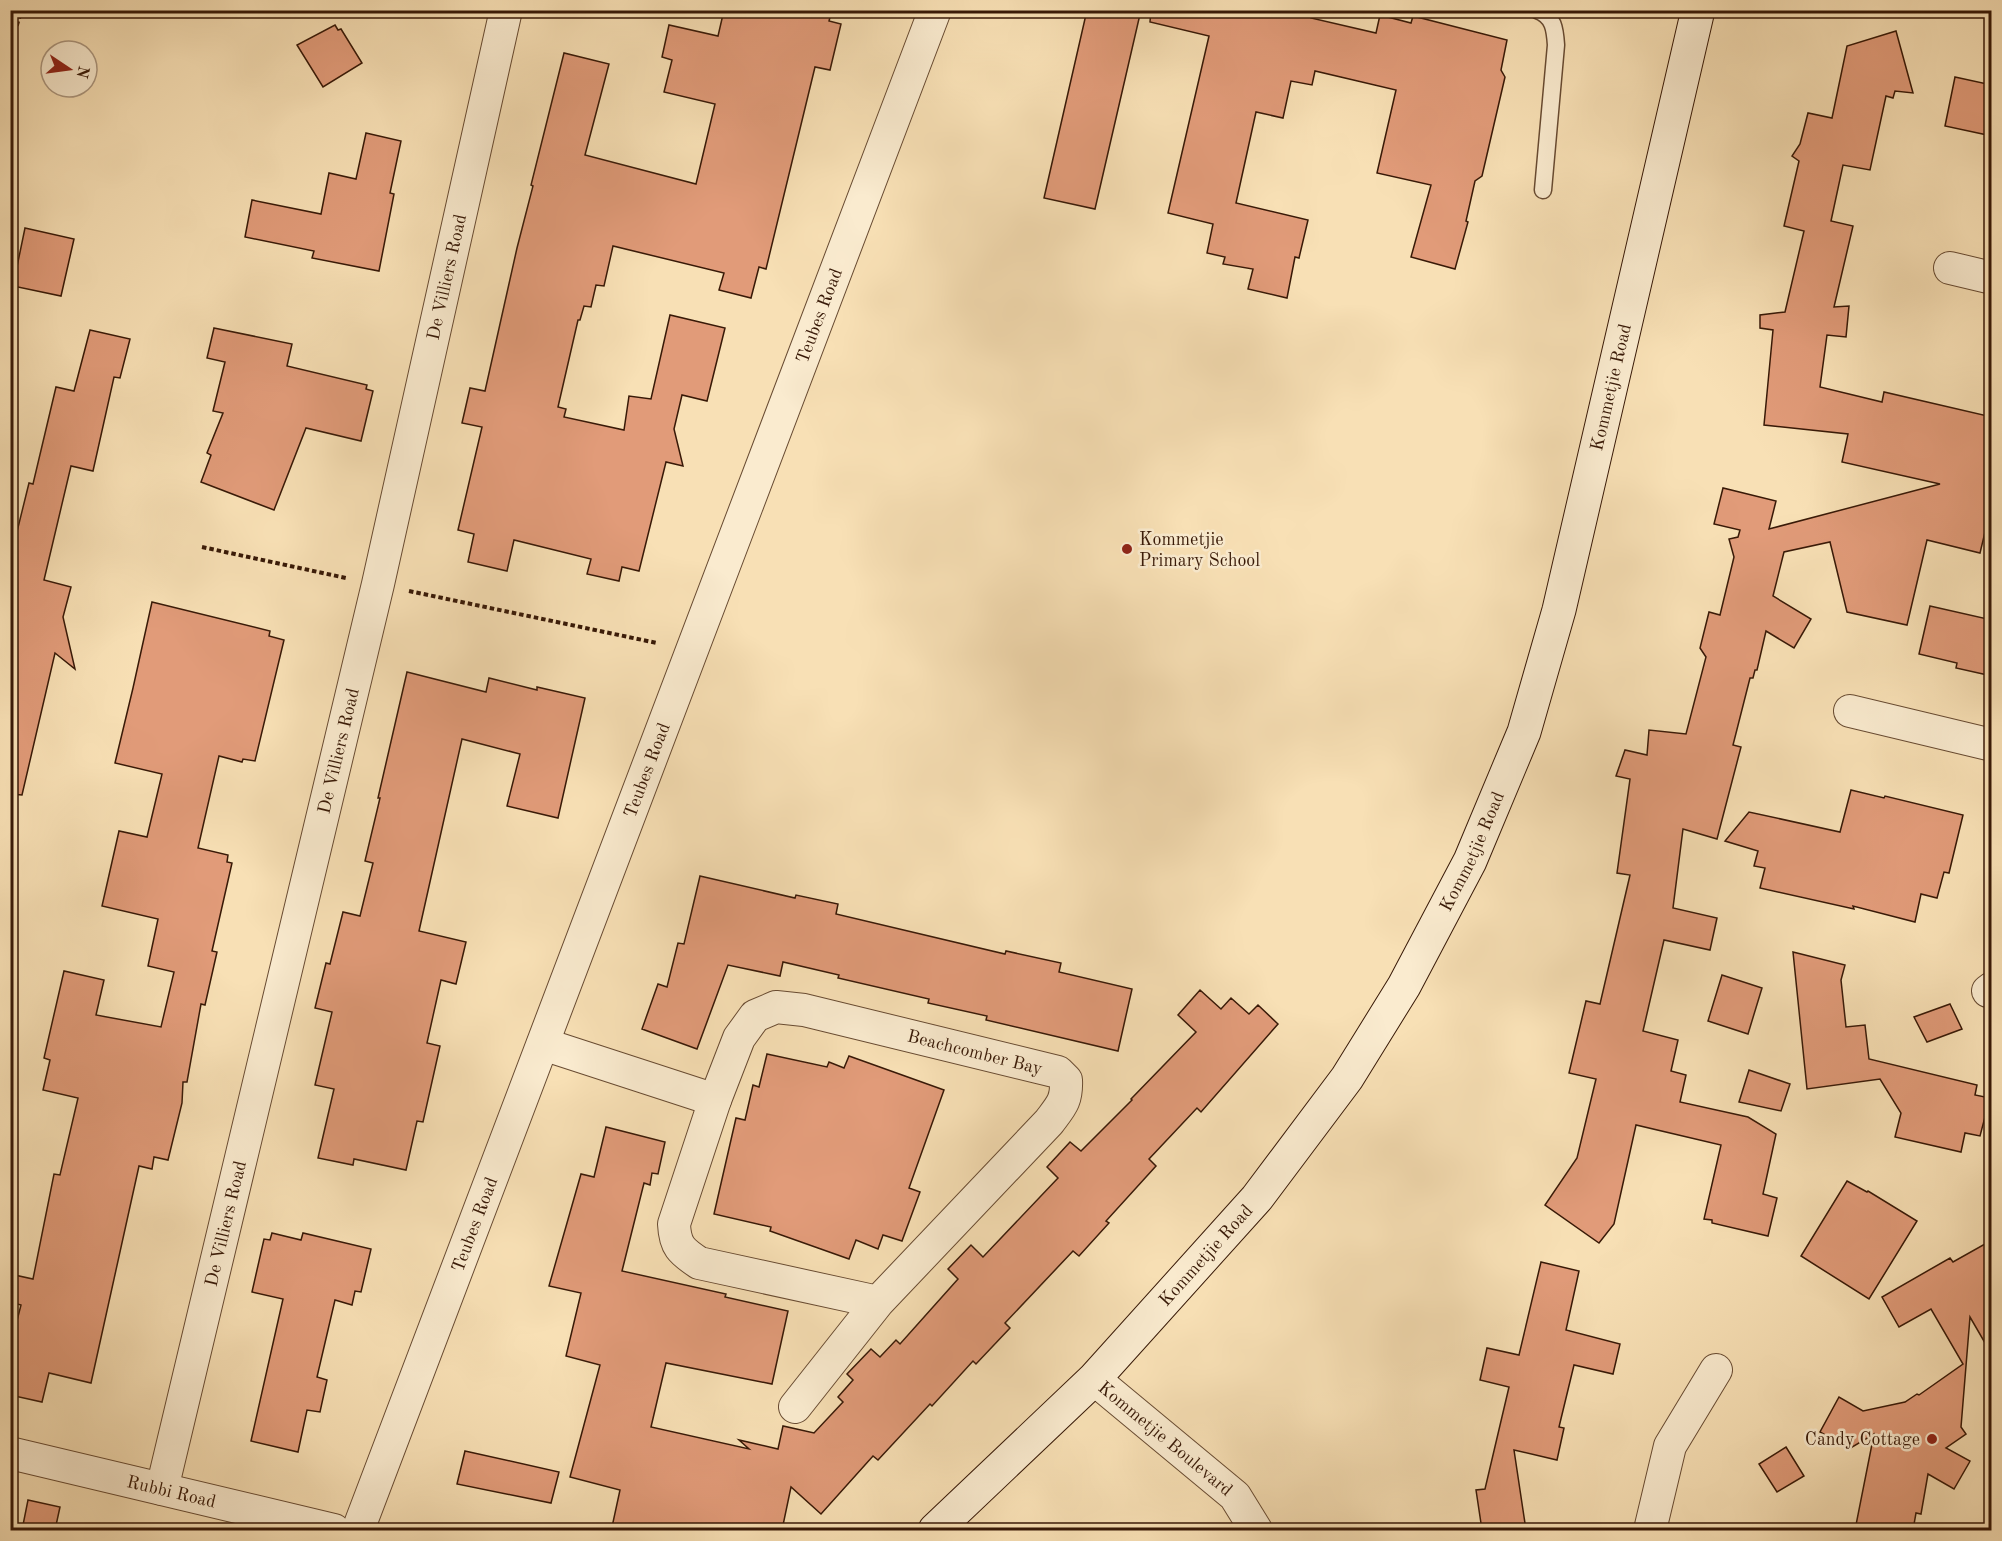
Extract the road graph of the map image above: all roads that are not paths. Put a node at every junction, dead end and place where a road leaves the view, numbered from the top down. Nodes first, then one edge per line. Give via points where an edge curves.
1 (506, 10) edge
2 (935, 10) edge
3 (1537, 10) edge
4 (1698, 10) edge
5 (1543, 190) dead end
6 (1950, 268) dead end
7 (1992, 278) edge
8 (1850, 711) dead end
9 (1992, 745) edge
10 (543, 1044) junction
11 (715, 1100) junction
12 (878, 1302) junction
13 (1716, 1370) dead end
14 (1094, 1379) junction
15 (795, 1407) dead end
16 (10, 1454) edge
17 (162, 1490) junction
18 (334, 1530) edge
19 (358, 1530) edge
20 (935, 1530) edge
21 (1256, 1530) edge
22 (1650, 1530) edge

1 - 17 street, De Villiers Road via 378,584
2 - 10 street, Teubes Road
3 - 5 lane via 1554,24 1556,45
4 - 14 main road, Kommetjie Road via 1559,610 1524,732 1470,861 1404,986 1347,1078 1257,1198
6 - 7 street
8 - 9 street
10 - 11 street
10 - 19 street, Teubes Road
11 - 12 street, Beachcomber Bay via 674,1224 675,1238 683,1252 699,1263
11 - 12 street, Beachcomber Bay via 739,1038 754,1016 776,1006 1058,1072 1066,1080 1067,1095 1049,1122
12 - 15 street, Beachcomber Bay
13 - 22 street via 1670,1446
14 - 20 main road, Kommetjie Road
14 - 21 street, Kommetjie Boulevard via 1235,1496
16 - 17 street, Rubbi Road
17 - 18 street, Rubbi Road

